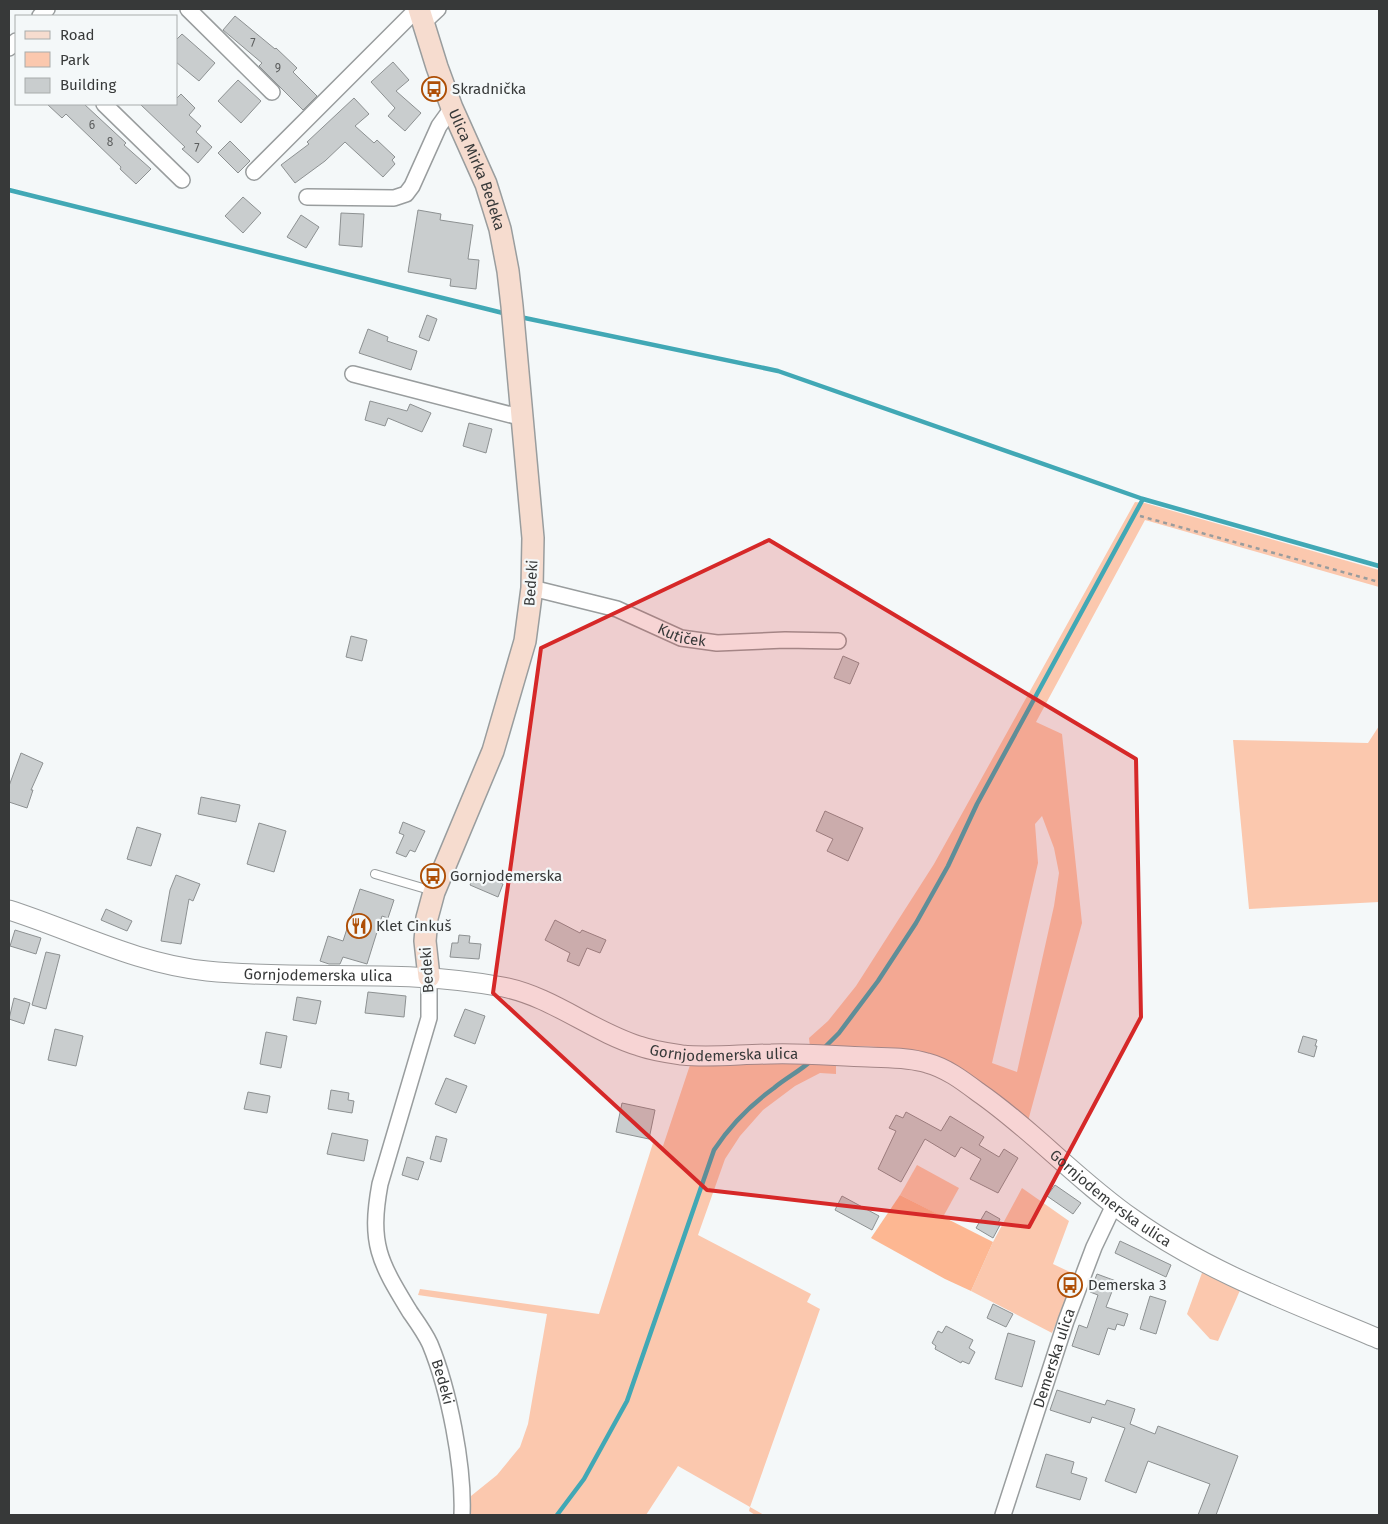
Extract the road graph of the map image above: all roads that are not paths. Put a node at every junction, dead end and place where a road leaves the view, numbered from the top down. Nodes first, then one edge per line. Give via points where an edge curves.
1 (188, 9) edge
2 (424, 12) edge
3 (272, 92) dead end
4 (105, 105) edge
5 (452, 108) junction
6 (254, 172) dead end
7 (182, 180) dead end
8 (307, 197) dead end
9 (513, 314) joint
10 (353, 374) dead end
11 (523, 418) junction
12 (532, 588) junction
13 (838, 641) dead end
14 (375, 874) dead end
15 (434, 892) junction
16 (9, 910) edge
17 (429, 977) junction
18 (1114, 1206) junction
19 (1379, 1340) edge
20 (462, 1515) edge
21 (1003, 1515) edge

1 - 3 street
2 - 5 main road, Ulica Mirka Bedeka via 437,67
2 - 6 street
4 - 7 street
5 - 8 street via 439,126 406,194 394,198
5 - 9 main road, Ulica Mirka Bedeka via 486,184 500,229
9 - 11 main road, Bedeki
10 - 11 street
11 - 12 main road, Bedeki via 533,538
12 - 13 street, Kutiček via 617,609 680,638 717,643
12 - 15 main road, Bedeki via 525,640 493,751
14 - 15 lane
15 - 17 main road, Bedeki via 425,930
16 - 17 street, Gornjodemerska ulica via 129,955 204,971
17 - 18 street, Gornjodemerska ulica via 524,992 618,1038 658,1052 687,1056 806,1053 927,1062 994,1103
17 - 20 street, Bedeki via 429,1018 380,1184 374,1226 383,1265 429,1343 444,1386 459,1460
18 - 19 street, Gornjodemerska ulica via 1198,1258
18 - 21 street, Demerska ulica via 1094,1247 1066,1321

